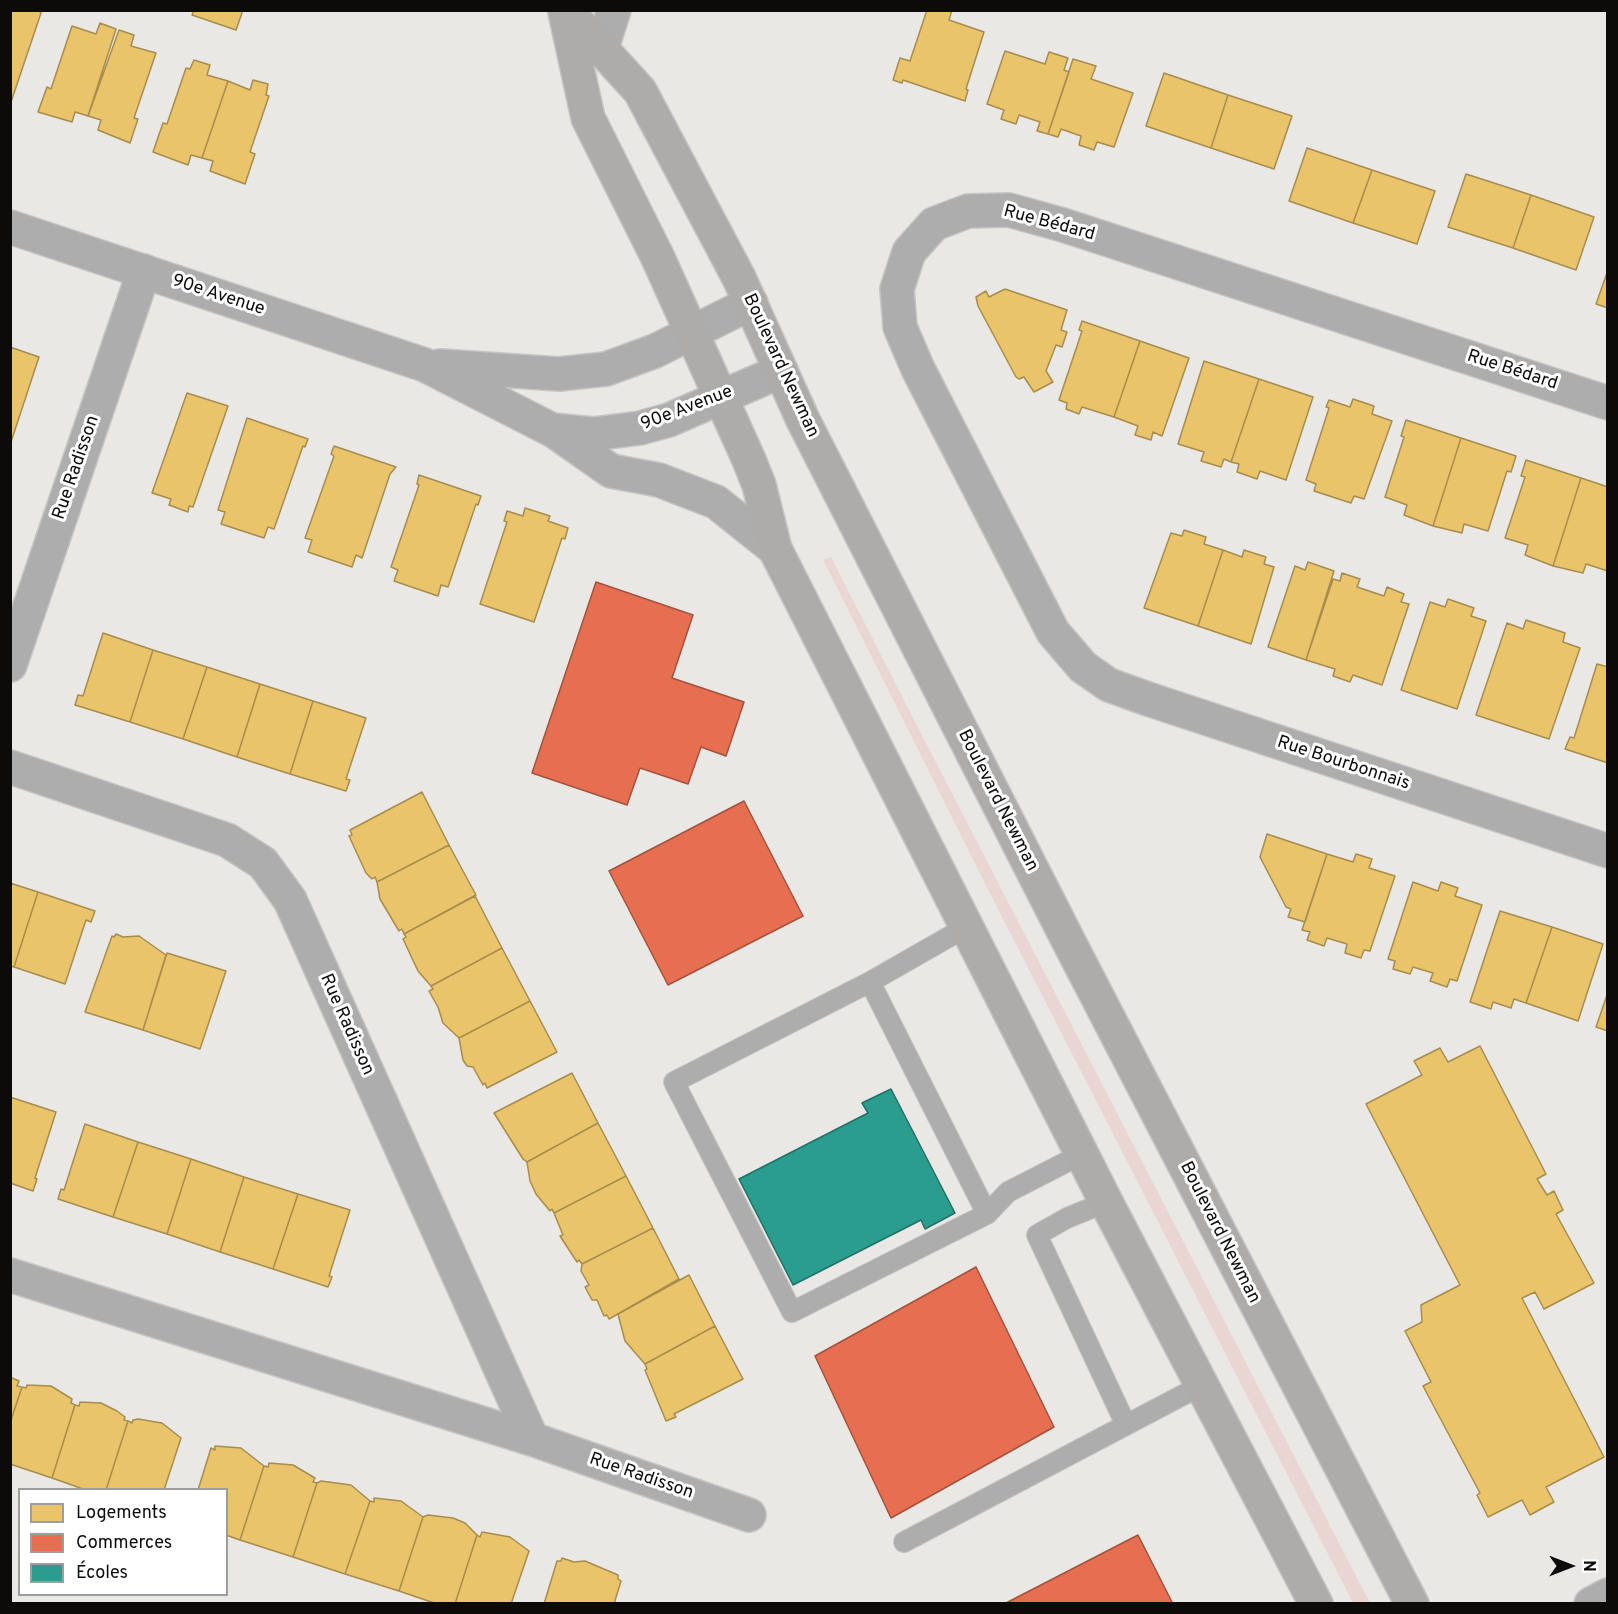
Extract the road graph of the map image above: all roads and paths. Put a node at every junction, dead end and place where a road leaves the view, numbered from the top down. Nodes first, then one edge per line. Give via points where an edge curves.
1 (566, 10) edge
2 (614, 10) edge
3 (601, 51) junction
4 (10, 227) edge
5 (144, 272) junction
6 (751, 303) junction
7 (691, 332) junction
8 (425, 365) junction
9 (781, 371) junction
10 (722, 398) junction
11 (1608, 403) edge
12 (552, 430) junction
13 (775, 549) junction
14 (10, 665) edge
15 (1083, 667) joint
16 (10, 767) edge
17 (1608, 851) edge
18 (968, 926) junction
19 (870, 982) junction
20 (1083, 1154) junction
21 (1106, 1202) junction
22 (987, 1214) junction
23 (10, 1275) edge
24 (1202, 1385) junction
25 (1126, 1425) junction
26 (532, 1439) junction
27 (749, 1515) dead end
28 (904, 1542) dead end
29 (1608, 1595) edge
30 (1316, 1604) edge
31 (1412, 1604) edge
32 (1591, 1604) edge

1 - 3 main road, Boulevard Newman
1 - 7 main road, Boulevard Newman via 588,117
2 - 3 street
3 - 6 main road, Boulevard Newman via 640,92
4 - 5 street, 90e Avenue
5 - 8 street, 90e Avenue
5 - 14 street, Rue Radisson
6 - 7 street, 90e Avenue
6 - 9 main road, Boulevard Newman
7 - 8 street, 90e Avenue via 628,362 581,372
7 - 10 main road, Boulevard Newman
8 - 12 street, 90e Avenue
9 - 10 street, 90e Avenue
9 - 31 main road, Boulevard Newman via 1069,942
10 - 12 street, 90e Avenue via 640,428 593,434
10 - 13 main road, Boulevard Newman via 759,485
11 - 15 street, Rue Bédard via 1032,216 987,208 950,216 934,224 909,252 901,270 896,298 900,327 1053,632
12 - 13 street via 611,471 659,480 716,502
13 - 18 main road, Boulevard Newman
15 - 17 street, Rue Bourbonnais via 1109,685 1148,699
16 - 26 street, Rue Radisson via 227,840 263,862 290,900
18 - 19 lane
18 - 20 main road, Boulevard Newman
19 - 22 lane
19 - 22 lane via 674,1082 792,1312
20 - 21 main road, Boulevard Newman
20 - 22 lane via 1008,1192
21 - 24 main road, Boulevard Newman
21 - 25 lane via 1037,1235
23 - 26 street, Rue Radisson
24 - 25 lane
24 - 30 main road, Boulevard Newman
25 - 28 lane
26 - 27 street, Rue Radisson
29 - 32 street

